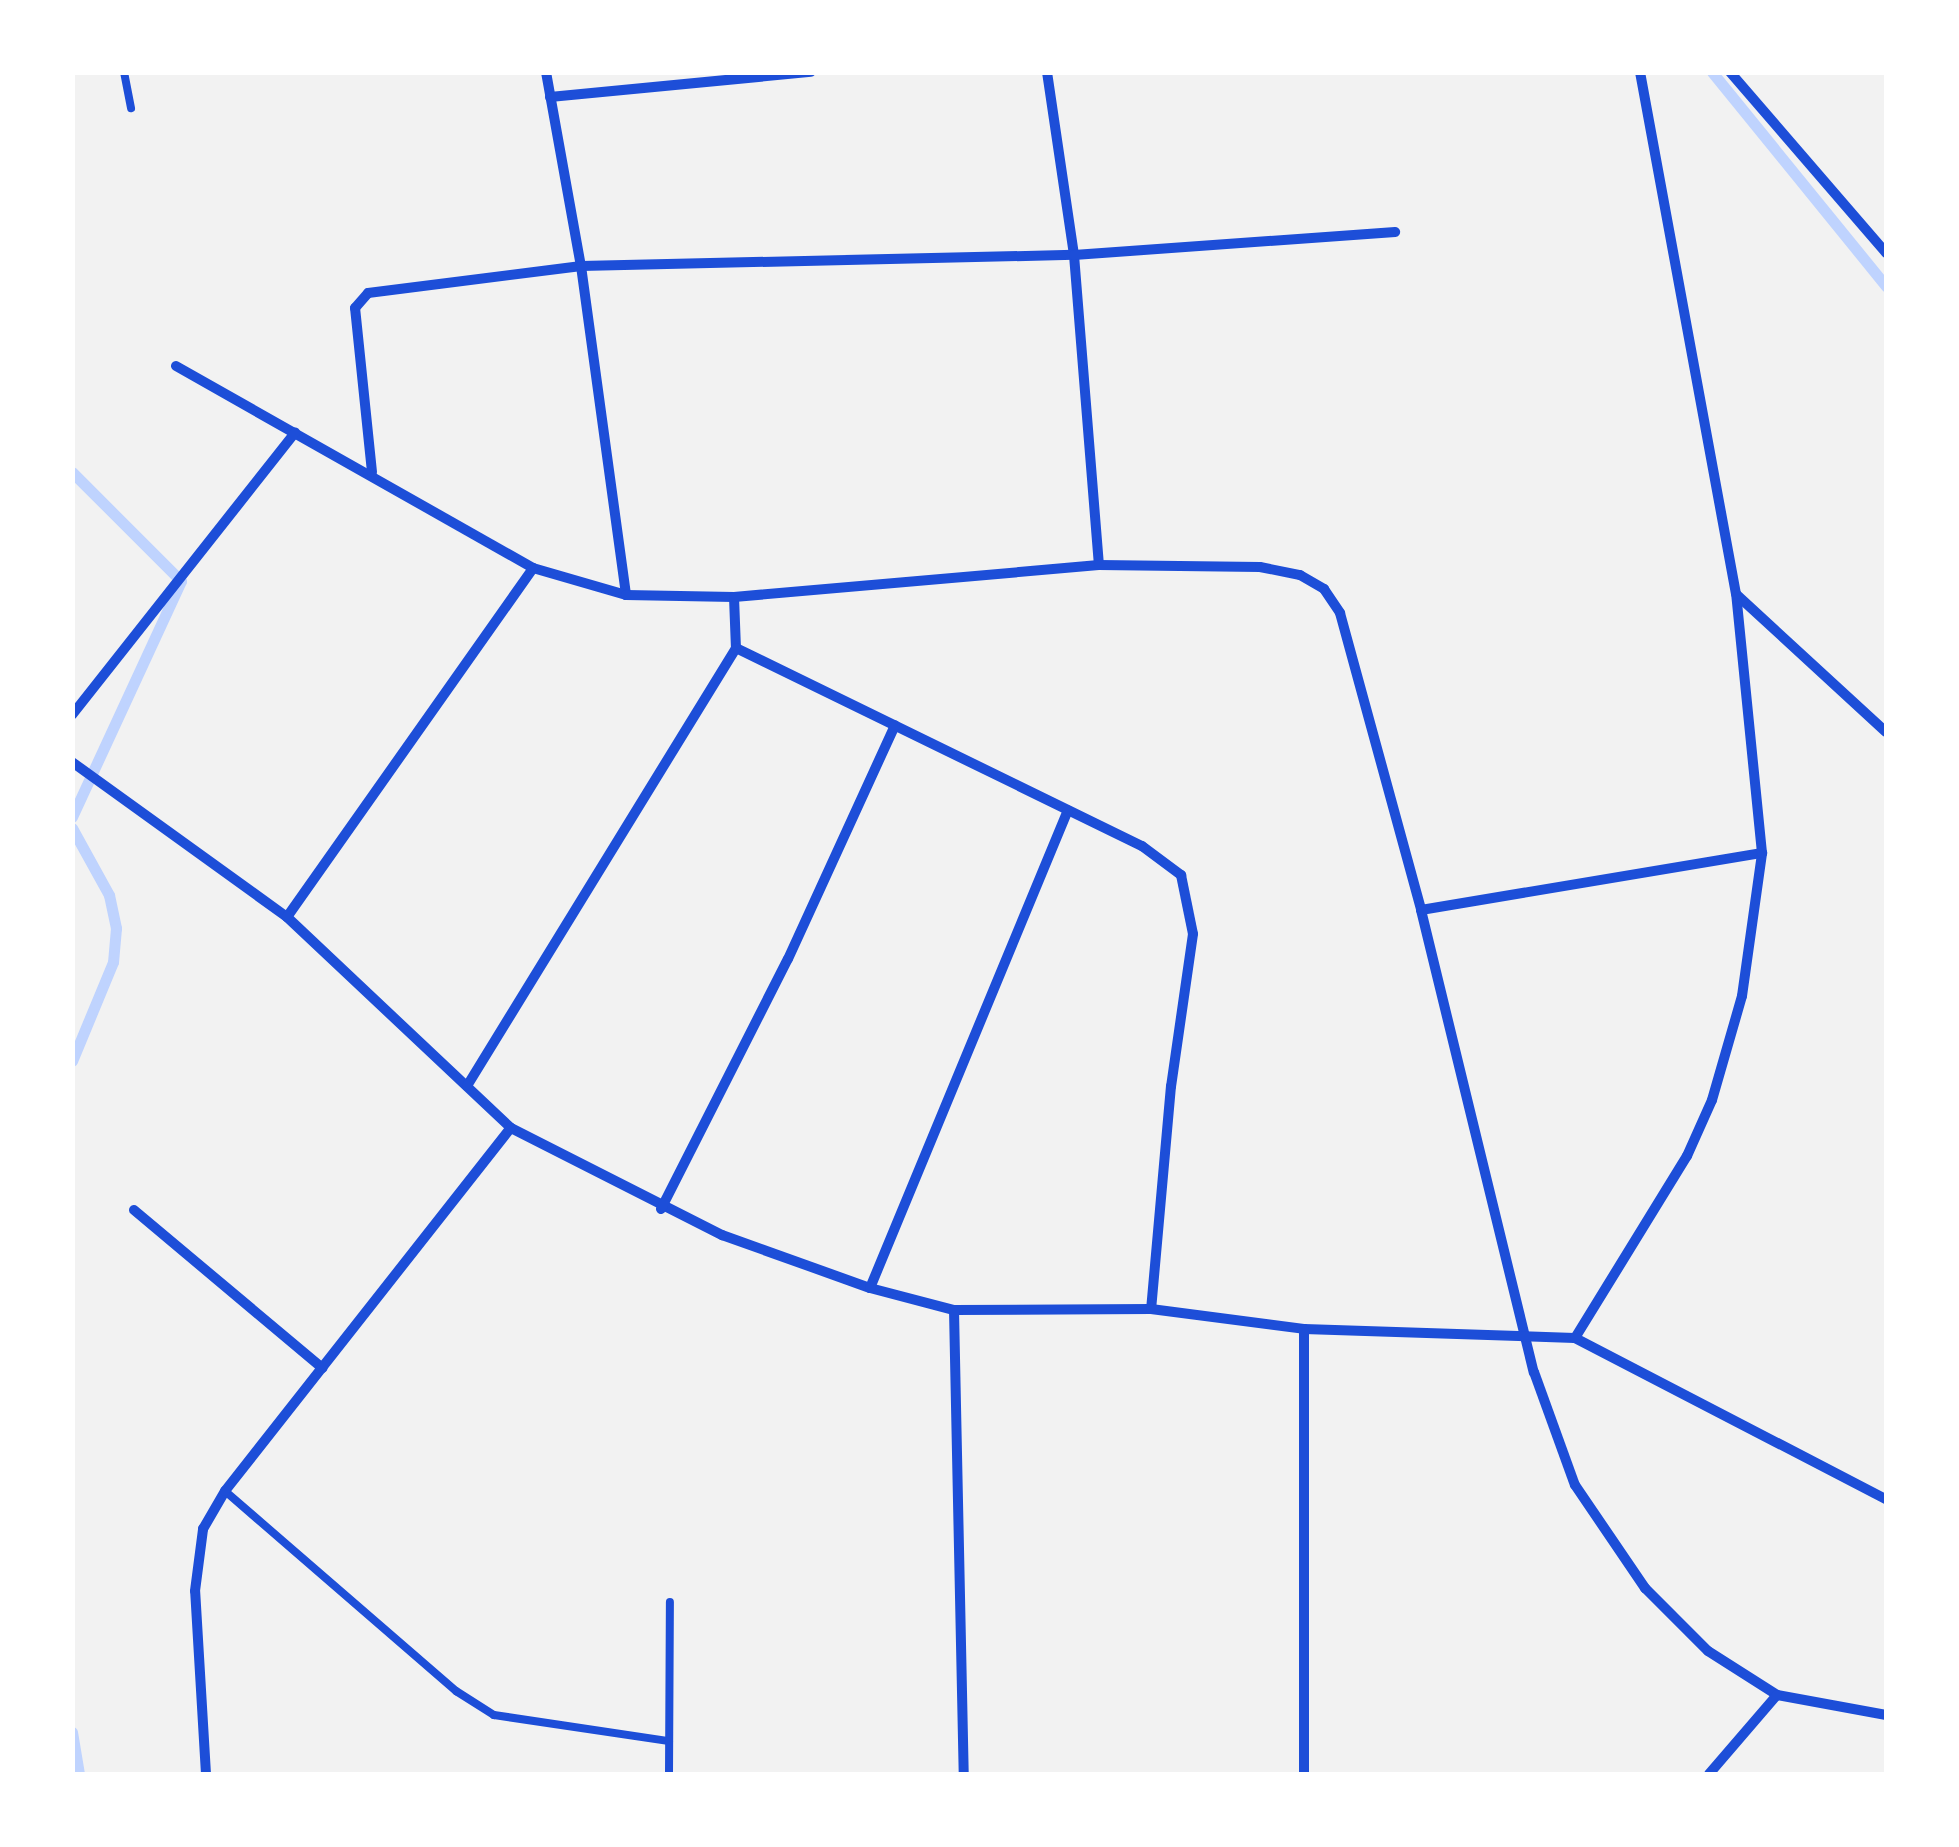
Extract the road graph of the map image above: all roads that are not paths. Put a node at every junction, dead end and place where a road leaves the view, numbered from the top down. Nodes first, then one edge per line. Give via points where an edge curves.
1 (124, 72) edge
2 (546, 72) edge
3 (812, 72) edge
4 (1047, 72) edge
5 (1640, 72) edge
6 (1730, 72) edge
7 (550, 97) junction
8 (130, 108) dead end
9 (1395, 232) dead end
10 (1886, 253) edge
11 (1074, 255) junction
12 (581, 266) junction
13 (176, 366) dead end
14 (296, 433) junction
15 (372, 472) junction
16 (1100, 566) junction
17 (533, 568) junction
18 (1736, 594) junction
19 (626, 595) junction
20 (734, 597) junction
21 (736, 648) junction
22 (72, 716) edge
23 (895, 725) junction
24 (1886, 732) edge
25 (72, 762) edge
26 (1068, 810) junction
27 (1762, 853) junction
28 (1421, 910) junction
29 (287, 918) junction
30 (467, 1086) junction
31 (511, 1128) junction
32 (661, 1209) junction
33 (134, 1210) dead end
34 (870, 1288) junction
35 (1151, 1309) junction
36 (954, 1310) junction
37 (1304, 1329) junction
38 (1530, 1338) junction
39 (1575, 1338) junction
40 (322, 1368) junction
41 (225, 1491) junction
42 (1886, 1499) edge
43 (670, 1602) dead end
44 (1777, 1694) junction
45 (1886, 1715) edge
46 (669, 1742) junction
47 (206, 1774) edge
48 (669, 1774) edge
49 (964, 1774) edge
50 (1304, 1774) edge
51 (1709, 1774) edge

1 - 8 lane
2 - 7 street
3 - 7 street
4 - 11 street
5 - 18 street
6 - 10 street
7 - 12 street
9 - 11 street
11 - 12 street
11 - 16 street
12 - 15 street via 360,299 355,308
12 - 19 street
13 - 14 street
14 - 15 street
14 - 22 street
15 - 17 street
16 - 20 street
16 - 28 street via 1260,568 1300,575 1324,589 1340,613
17 - 19 street
17 - 29 street
18 - 24 street
18 - 27 street
19 - 20 street
20 - 21 street
21 - 23 street
21 - 30 street
23 - 26 street
23 - 32 street via 788,959
25 - 29 street
26 - 34 street
26 - 35 street via 1165,860 1191,898 1194,934 1171,1086
27 - 28 street
27 - 39 street via 1742,996 1712,1100 1687,1156
28 - 38 street
29 - 30 street
30 - 31 street
31 - 32 street
31 - 40 street
32 - 34 street
33 - 40 street
34 - 36 street
35 - 36 street
35 - 37 street
36 - 49 street
37 - 38 street
37 - 50 street
38 - 39 street
38 - 44 street via 1534,1372 1575,1484 1612,1542 1645,1588 1708,1651
39 - 42 street
40 - 41 street
41 - 46 lane via 456,1691 494,1715
41 - 47 street via 203,1529 195,1591
43 - 46 lane
44 - 45 street
44 - 51 street
46 - 48 lane

